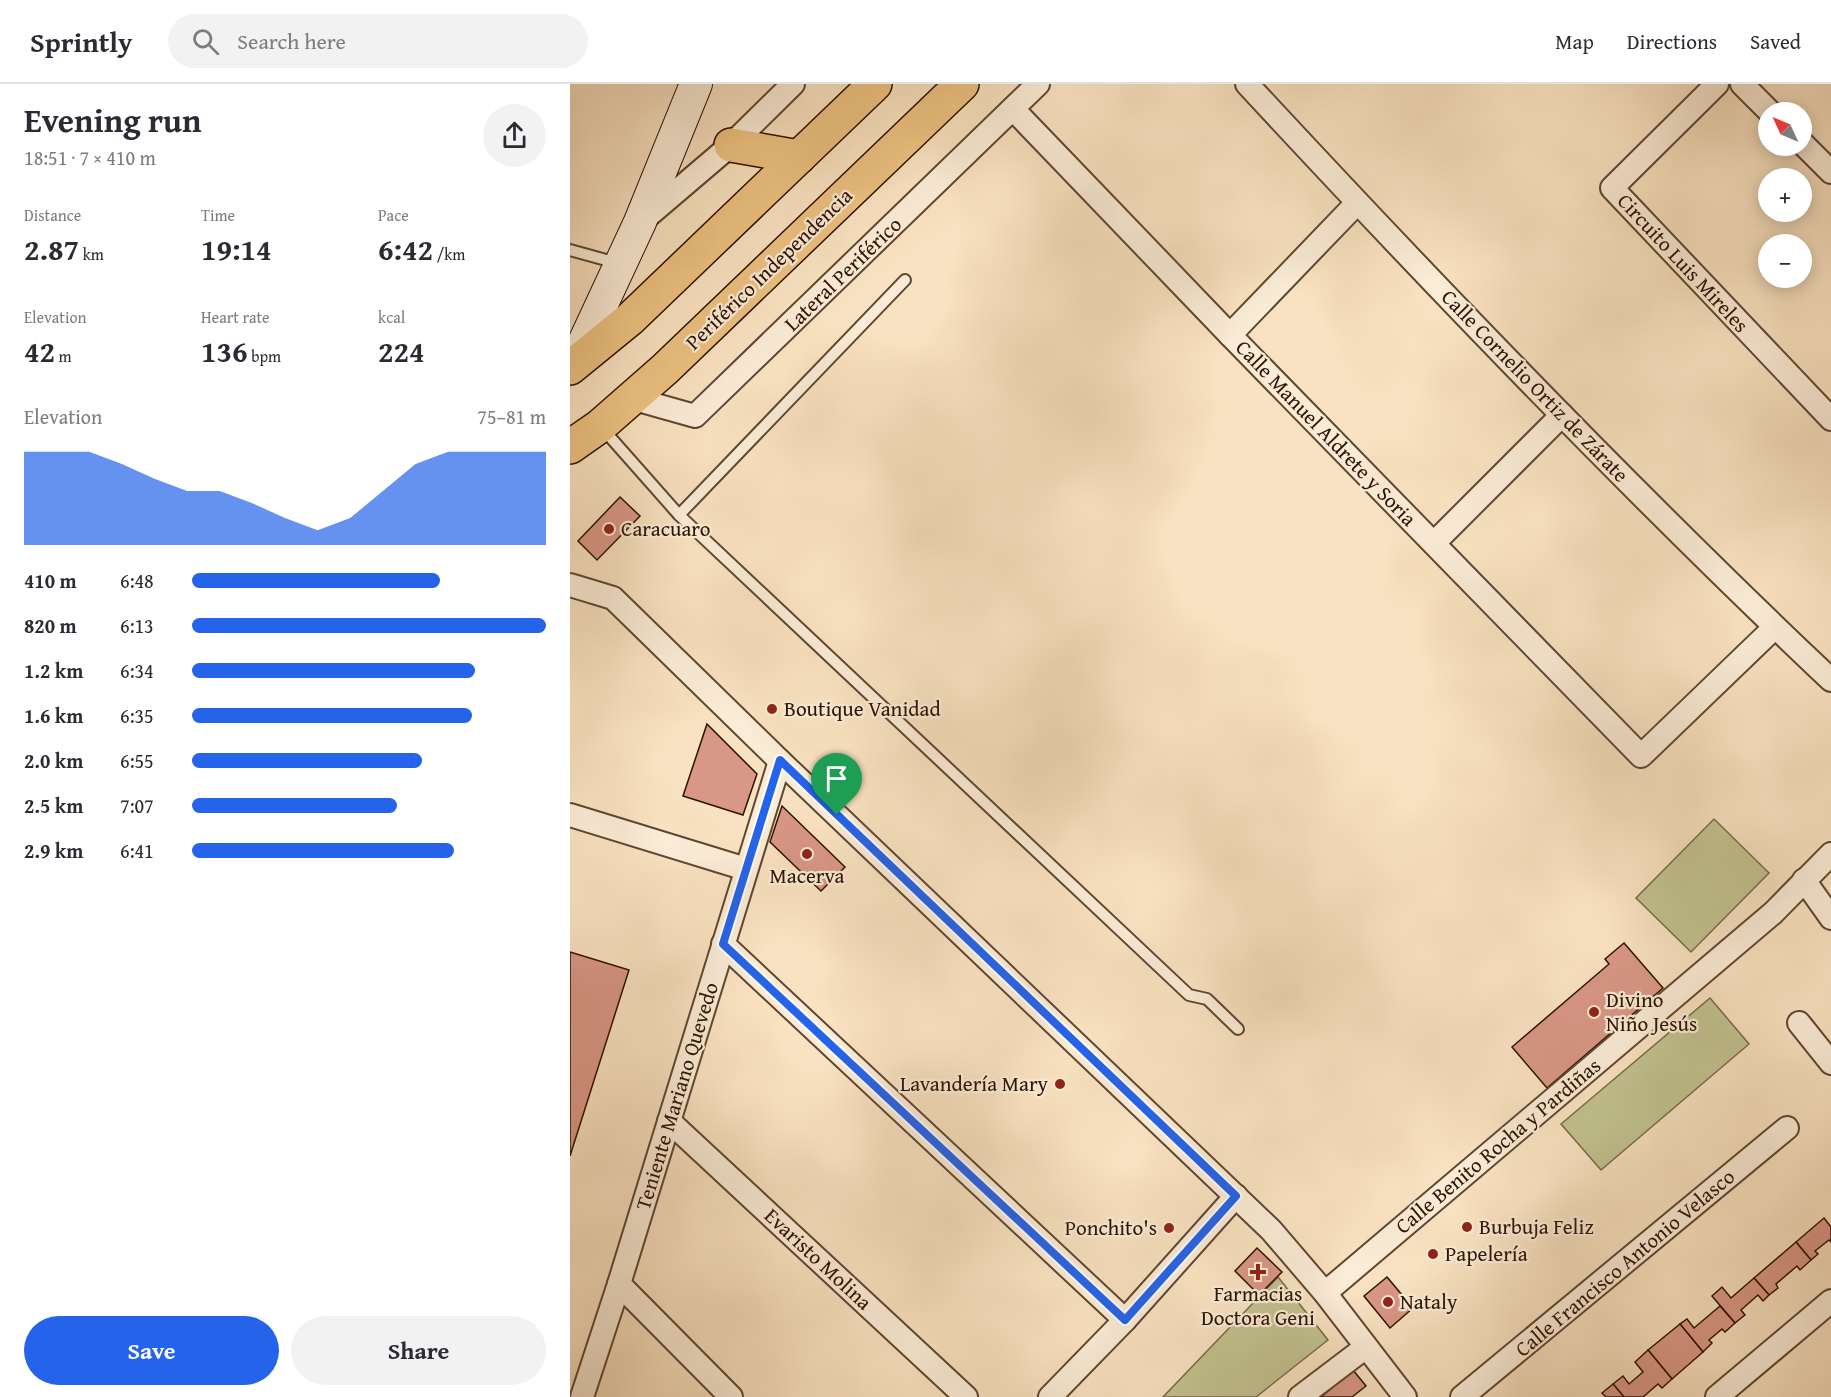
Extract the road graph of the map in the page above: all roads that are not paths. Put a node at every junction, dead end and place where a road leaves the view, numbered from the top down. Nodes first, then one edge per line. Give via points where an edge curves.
1 (696, 84) edge
2 (793, 84) edge
3 (875, 84) edge
4 (962, 84) edge
5 (1038, 84) edge
6 (1247, 84) edge
7 (1717, 84) edge
8 (1742, 84) edge
9 (1760, 102) edge
10 (1013, 109) junction
11 (731, 145) junction
12 (1812, 153) edge
13 (799, 157) junction
14 (1831, 172) edge
15 (1358, 203) junction
16 (640, 222) junction
17 (570, 250) edge
18 (621, 264) junction
19 (905, 280) dead end
20 (1230, 335) junction
21 (572, 366) edge
22 (631, 398) junction
23 (1562, 415) junction
24 (1831, 419) edge
25 (600, 426) junction
26 (570, 447) edge
27 (679, 515) junction
28 (1434, 543) junction
29 (570, 585) edge
30 (1775, 627) junction
31 (1831, 680) edge
32 (780, 760) junction
33 (570, 815) edge
34 (1831, 854) edge
35 (746, 869) junction
36 (1803, 880) junction
37 (1831, 918) edge
38 (723, 944) junction
39 (1799, 1023) dead end
40 (1238, 1029) dead end
41 (1831, 1063) edge
42 (669, 1121) junction
43 (1787, 1128) dead end
44 (1236, 1196) junction
45 (619, 1284) junction
46 (1325, 1293) junction
47 (1831, 1301) edge
48 (1125, 1320) junction
49 (1366, 1347) junction
50 (582, 1397) edge
51 (731, 1397) edge
52 (966, 1397) edge
53 (1050, 1397) edge
54 (1299, 1397) edge
55 (1405, 1397) edge
56 (1462, 1397) edge
57 (1717, 1397) edge

1 - 16 street
2 - 11 street
3 - 13 highway
4 - 22 highway, Periférico Independencia
5 - 10 street, Lateral Periférico
6 - 15 street, Calle Cornelio Ortiz de Zárate
7 - 24 street, Circuito Luis Mireles via 1612,188
8 - 9 street
10 - 20 street, Calle Manuel Aldrete y Soria
10 - 22 street, Lateral Periférico via 695,416
11 - 13 highway
11 - 16 street
12 - 14 street
13 - 21 highway via 630,319
15 - 20 street
15 - 23 street, Calle Cornelio Ortiz de Zárate
16 - 18 street
17 - 18 lane
18 - 21 street
19 - 27 lane
20 - 28 street, Calle Manuel Aldrete y Soria
22 - 25 highway, Periférico Independencia
23 - 28 street
23 - 30 street, Calle Cornelio Ortiz de Zárate
25 - 26 highway, Periférico Independencia
25 - 27 lane
27 - 40 lane via 1189,995 1207,999
28 - 30 street, Calle Manuel Aldrete y Soria via 1641,756
29 - 32 street via 613,598
30 - 31 street, Calle Cornelio Ortiz de Zárate
32 - 35 street, Teniente Mariano Quevedo
32 - 44 street
33 - 35 street
34 - 36 street, Calle Benito Rocha y Pardiñas
35 - 38 street, Teniente Mariano Quevedo
36 - 37 street
36 - 46 street, Calle Benito Rocha y Pardiñas via 1773,913
38 - 42 street, Teniente Mariano Quevedo
38 - 48 street
39 - 41 street
42 - 45 street, Teniente Mariano Quevedo
42 - 52 street, Evaristo Molina
43 - 56 street, Calle Francisco Antonio Velasco
44 - 46 street
44 - 48 street
45 - 50 street, Teniente Mariano Quevedo
45 - 51 street
46 - 49 street
47 - 57 street
48 - 53 street
49 - 54 street
49 - 55 street

